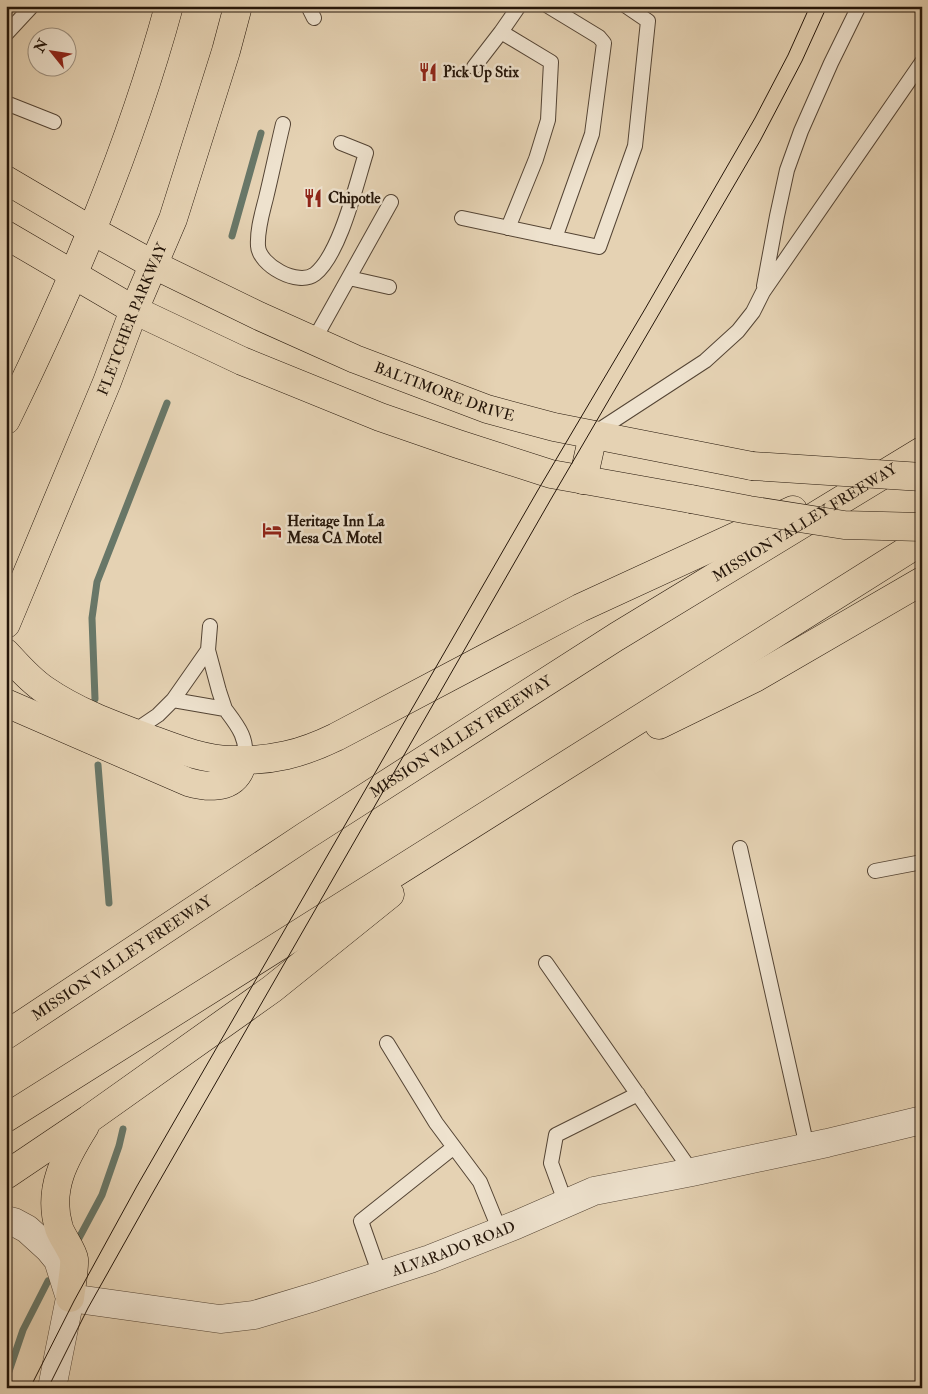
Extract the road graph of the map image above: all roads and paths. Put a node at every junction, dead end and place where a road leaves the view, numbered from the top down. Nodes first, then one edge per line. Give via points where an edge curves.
1 (32, 6) edge
2 (169, 6) edge
3 (238, 6) edge
4 (519, 6) edge
5 (548, 6) edge
6 (626, 6) edge
7 (859, 6) edge
8 (501, 32) junction
9 (6, 34) edge
10 (922, 62) edge
11 (474, 67) dead end
12 (6, 103) edge
13 (54, 122) dead end
14 (283, 124) dead end
15 (341, 143) dead end
16 (6, 180) edge
17 (391, 202) dead end
18 (462, 218) dead end
19 (508, 228) junction
20 (91, 230) junction
21 (6, 235) edge
22 (555, 238) junction
23 (154, 265) junction
24 (73, 273) junction
25 (349, 278) junction
26 (389, 287) dead end
27 (763, 292) junction
28 (134, 310) junction
29 (314, 340) junction
30 (6, 420) edge
31 (593, 435) junction
32 (922, 450) edge
33 (922, 477) edge
34 (583, 480) junction
35 (922, 527) edge
36 (922, 541) edge
37 (922, 581) edge
38 (6, 624) edge
39 (210, 626) dead end
40 (208, 650) junction
41 (6, 653) edge
42 (173, 700) junction
43 (6, 703) edge
44 (224, 709) junction
45 (133, 732) junction
46 (244, 760) junction
47 (566, 766) junction
48 (493, 812) junction
49 (740, 848) dead end
50 (922, 862) edge
51 (875, 871) dead end
52 (546, 963) dead end
53 (6, 1035) edge
54 (387, 1043) dead end
55 (638, 1094) junction
56 (6, 1118) edge
57 (89, 1119) junction
58 (922, 1120) edge
59 (454, 1147) junction
60 (807, 1147) junction
61 (692, 1172) junction
62 (6, 1175) edge
63 (566, 1204) junction
64 (6, 1220) edge
65 (500, 1231) junction
66 (380, 1275) junction
67 (70, 1298) junction
68 (52, 1388) edge

1 - 9 lane
2 - 20 main road via 111,184
3 - 23 main road, FLETCHER PARKWAY via 174,219
4 - 8 lane
5 - 22 lane via 604,43 592,134
6 - 22 lane via 648,21 635,146 599,247
7 - 27 lane via 801,131 787,170
8 - 11 lane
8 - 19 lane via 551,62 548,120
10 - 27 lane
12 - 13 lane
14 - 15 lane via 259,230 258,249 281,273 298,279 313,276 324,265 340,234 366,153
16 - 20 main road, BALTIMORE DRIVE
17 - 25 lane
18 - 19 lane
19 - 22 lane
20 - 23 main road, BALTIMORE DRIVE
20 - 24 main road
21 - 24 main road
23 - 28 main road, FLETCHER PARKWAY
23 - 29 main road, BALTIMORE DRIVE
24 - 28 main road
24 - 30 main road
25 - 26 lane
25 - 29 lane
27 - 31 lane via 738,331 705,361
28 - 34 main road via 242,361 380,417 551,474
28 - 38 main road, FLETCHER PARKWAY
29 - 31 main road, BALTIMORE DRIVE via 487,409
31 - 33 main road, BALTIMORE DRIVE, bridge via 752,466
31 - 34 main road
32 - 46 main road via 580,608 323,744 292,755
32 - 53 main road, MISSION VALLEY FREEWAY via 616,637 307,835
34 - 35 main road, bridge via 844,525
36 - 47 main road
37 - 47 main road via 755,678
39 - 40 lane
40 - 42 lane
40 - 44 lane
41 - 45 main road via 43,690 78,710
42 - 44 lane
42 - 45 lane
43 - 46 main road via 202,786 226,784 239,773
44 - 46 lane via 244,738
45 - 46 main road via 191,752
47 - 48 main road
48 - 56 main road
48 - 57 main road via 272,989
49 - 60 lane
50 - 51 lane
52 - 55 lane
54 - 59 lane
55 - 61 lane
55 - 63 lane via 556,1135 550,1163
57 - 62 main road
57 - 67 main road via 68,1153 56,1187 57,1220 74,1259
58 - 60 street, ALVARADO ROAD
59 - 65 lane via 480,1182
59 - 66 lane via 361,1221
60 - 61 street, ALVARADO ROAD
61 - 63 street, ALVARADO ROAD via 594,1192
63 - 65 street, ALVARADO ROAD
64 - 67 street via 27,1230 50,1249 58,1260
65 - 66 street, ALVARADO ROAD
66 - 67 street, ALVARADO ROAD via 254,1315 220,1319
67 - 68 street

